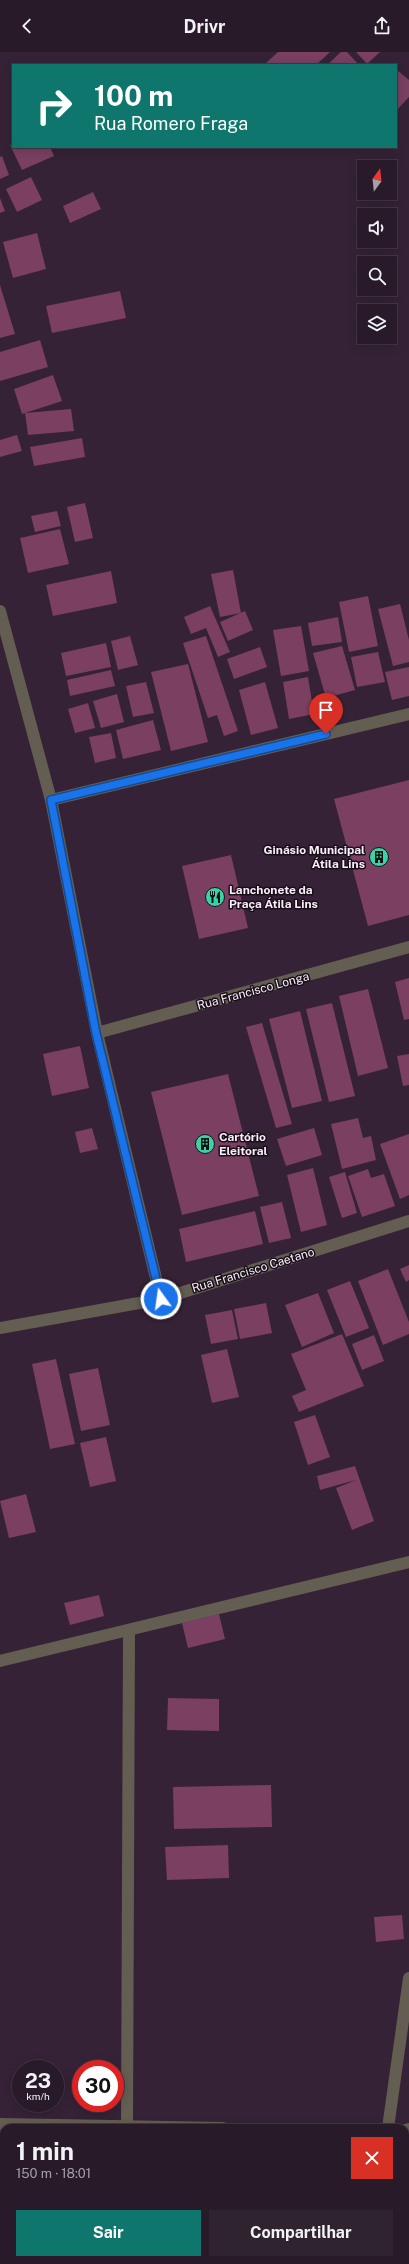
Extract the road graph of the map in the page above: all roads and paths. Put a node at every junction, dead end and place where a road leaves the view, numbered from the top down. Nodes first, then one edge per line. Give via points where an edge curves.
1 (0, 611) edge
2 (409, 714) edge
3 (51, 800) junction
4 (409, 947) edge
5 (96, 1033) junction
6 (409, 1221) edge
7 (161, 1299) junction
8 (0, 1328) edge
9 (409, 1562) edge
10 (129, 1630) junction
11 (0, 1661) edge
12 (409, 1978) edge
13 (127, 2124) edge
14 (389, 2124) edge

1 - 3 street
2 - 3 street
3 - 5 street
4 - 5 street, Rua Francisco Longa
5 - 7 street
6 - 7 street, Rua Francisco Caetano
7 - 8 street, Rua Francisco Caetano
9 - 10 street
10 - 11 street
10 - 13 street
12 - 14 street

